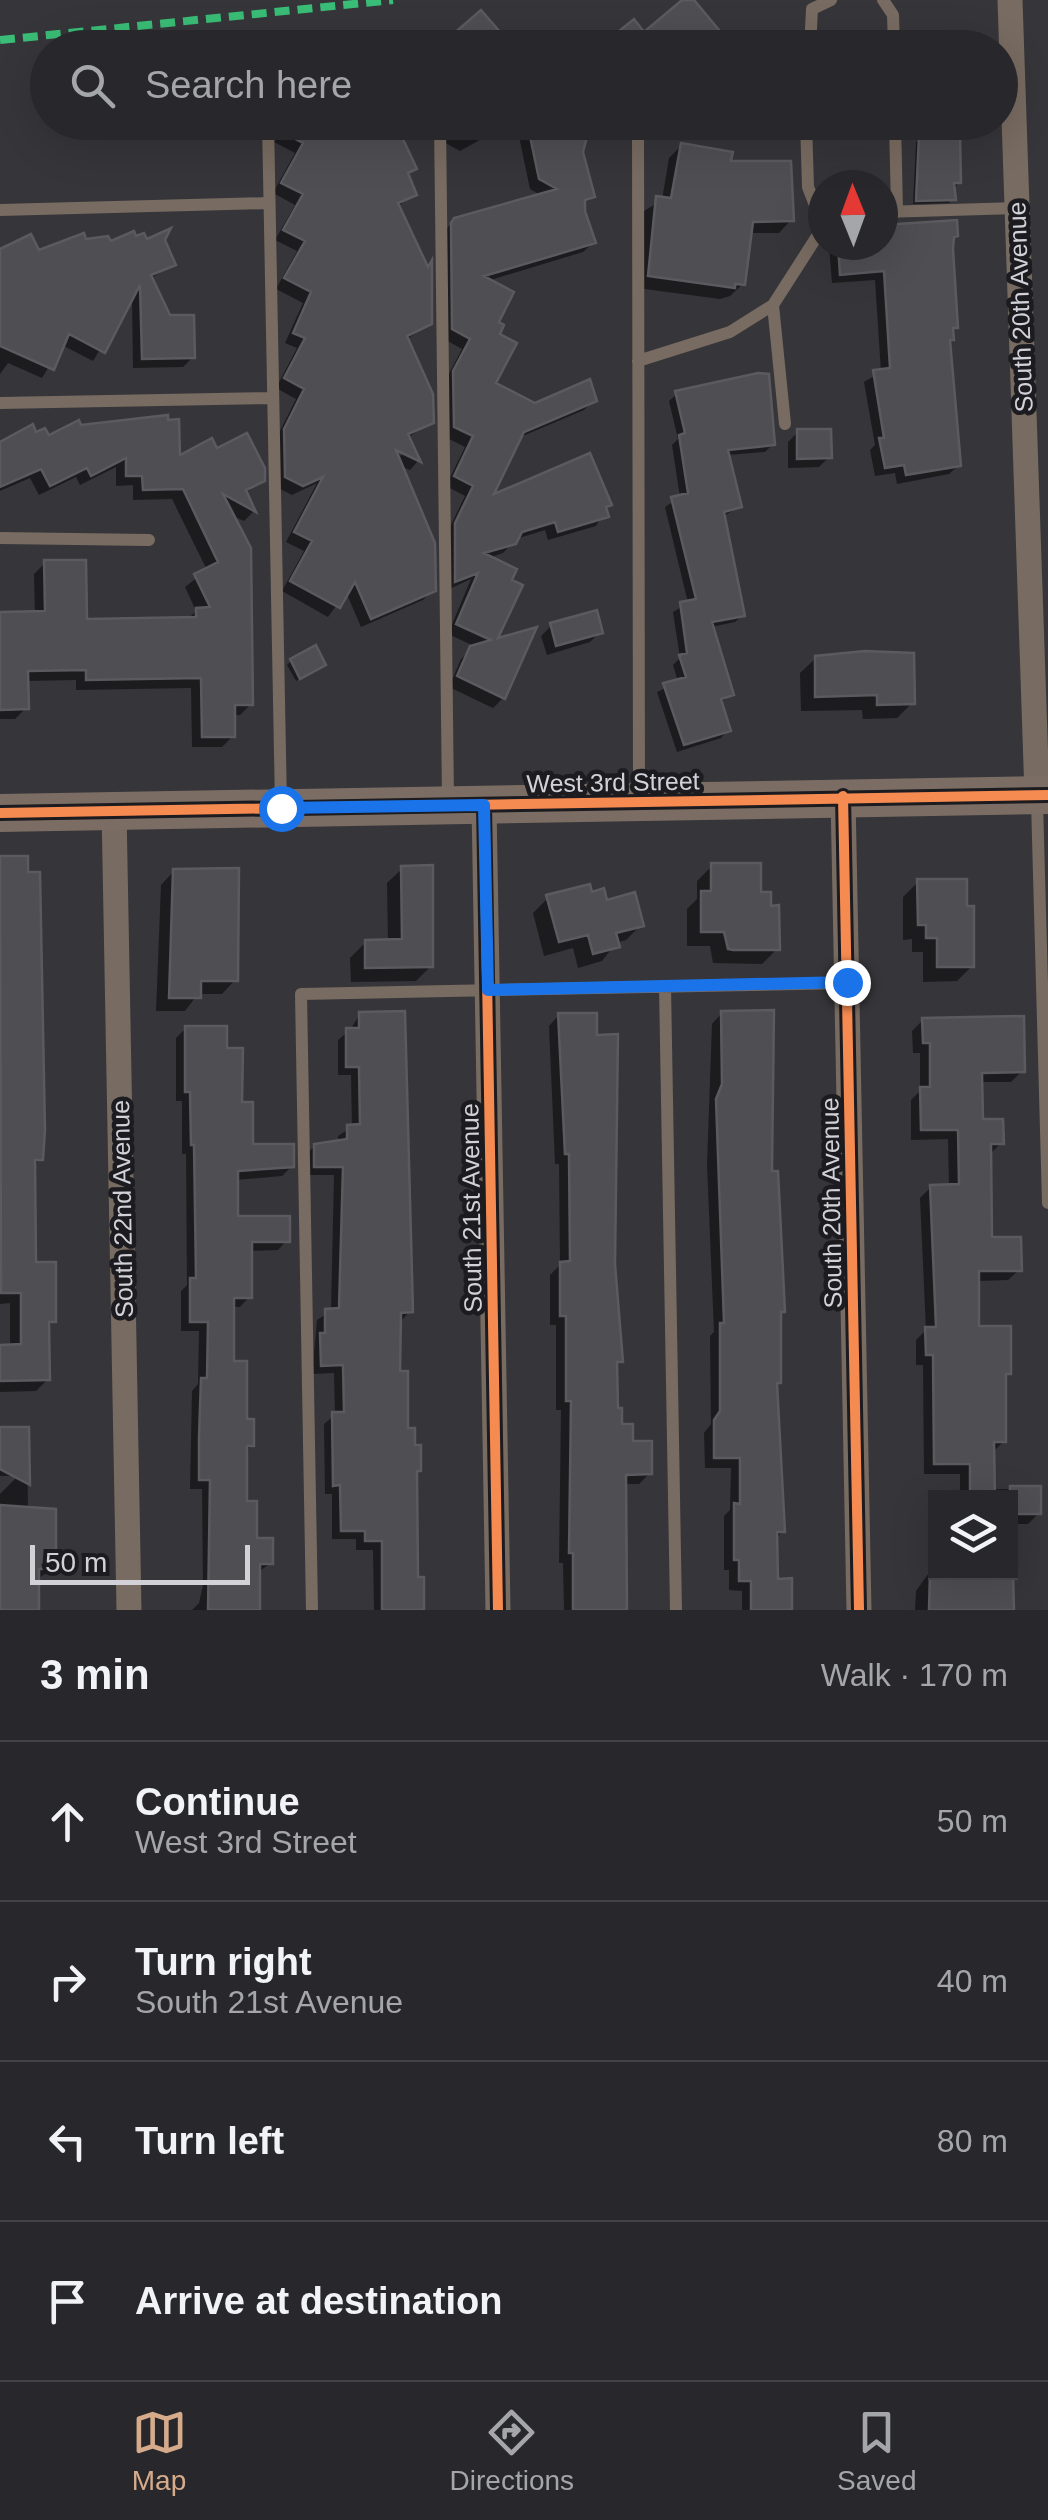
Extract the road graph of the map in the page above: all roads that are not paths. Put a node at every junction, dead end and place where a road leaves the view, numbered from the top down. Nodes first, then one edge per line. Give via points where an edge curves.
1 (831, 0) edge
2 (883, 0) edge
3 (1010, 0) edge
4 (811, 30) edge
5 (893, 30) edge
6 (1011, 30) edge
7 (268, 140) edge
8 (441, 140) edge
9 (638, 140) edge
10 (807, 140) edge
11 (895, 140) edge
12 (1015, 140) edge
13 (893, 170) edge
14 (808, 188) edge
15 (269, 203) junction
16 (1017, 208) junction
17 (0, 210) edge
18 (898, 211) edge
19 (808, 250) edge
20 (773, 305) junction
21 (638, 361) junction
22 (273, 398) junction
23 (0, 403) edge
24 (785, 424) dead end
25 (0, 538) edge
26 (149, 540) dead end
27 (1042, 795) edge
28 (843, 796) junction
29 (640, 801) junction
30 (466, 805) junction
31 (281, 808) junction
32 (114, 809) junction
33 (0, 813) edge
34 (847, 982) junction
35 (665, 986) junction
36 (488, 990) junction
37 (1048, 1203) edge
38 (130, 1610) edge
39 (312, 1610) edge
40 (498, 1610) edge
41 (676, 1610) edge
42 (858, 1610) edge

1 - 4 lane via 812,9
2 - 5 lane
3 - 6 street, South 20th Avenue
7 - 15 lane
8 - 30 lane
9 - 21 lane
10 - 14 lane
11 - 13 lane
12 - 16 street, South 20th Avenue
15 - 17 lane
15 - 22 lane
16 - 18 lane
16 - 27 street, South 20th Avenue
19 - 20 lane
20 - 21 lane via 730,332
20 - 24 lane
21 - 29 lane
22 - 23 lane
22 - 31 lane
25 - 26 lane
27 - 28 street, West 3rd Street
27 - 37 lane
28 - 29 street, West 3rd Street
28 - 34 street, South 20th Avenue
29 - 30 street, West 3rd Street
30 - 31 street, West 3rd Street
30 - 36 street, South 21st Avenue
31 - 32 street, West 3rd Street
32 - 33 street, West 3rd Street
32 - 38 street, South 22nd Avenue
34 - 35 lane
34 - 42 street, South 20th Avenue
35 - 36 lane
35 - 41 lane
36 - 39 lane via 301,994
36 - 40 street, South 21st Avenue

